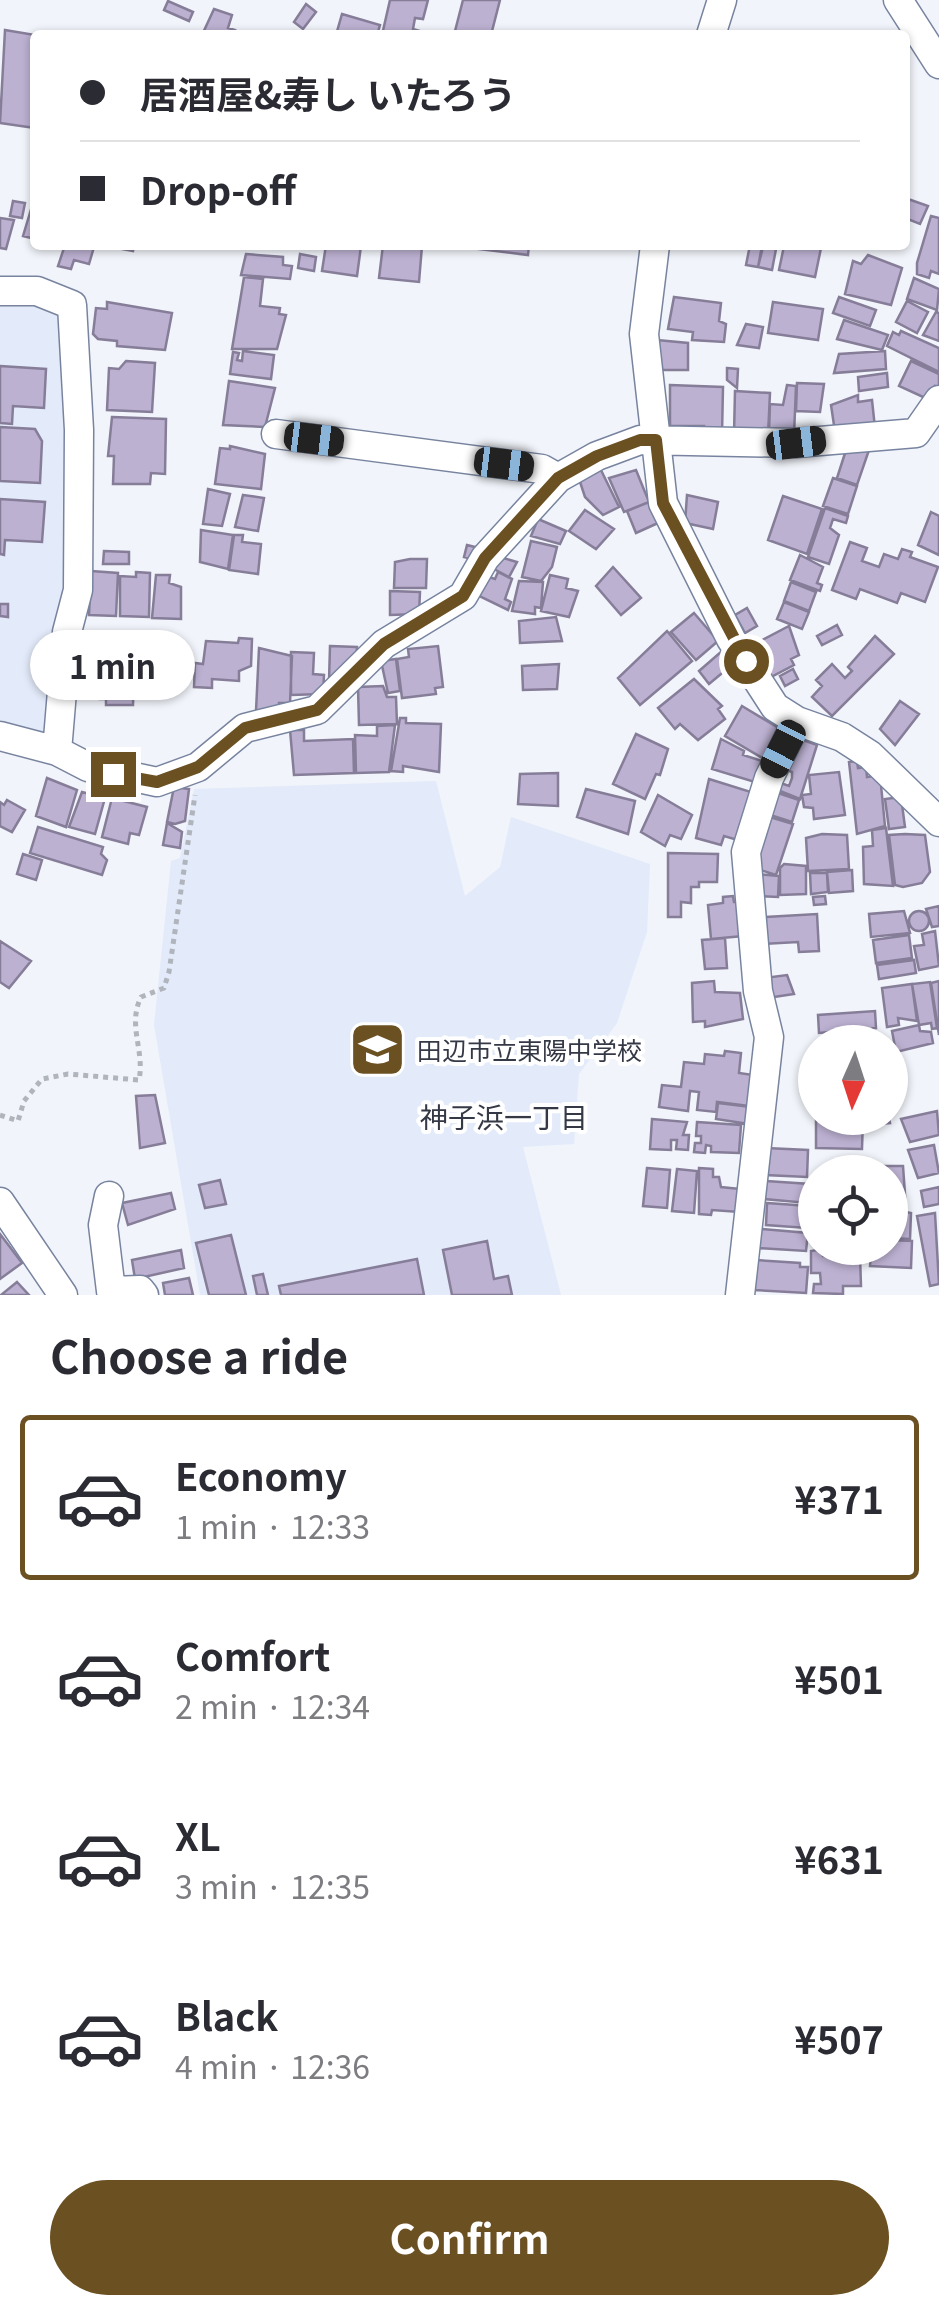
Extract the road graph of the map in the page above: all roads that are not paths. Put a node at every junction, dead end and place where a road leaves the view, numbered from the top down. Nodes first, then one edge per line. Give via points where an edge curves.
1 (722, 0) edge
2 (898, 0) edge
3 (712, 30) edge
4 (939, 64) edge
5 (654, 250) edge
6 (0, 291) edge
7 (939, 400) edge
8 (276, 434) dead end
9 (656, 440) junction
10 (558, 478) junction
11 (797, 721) junction
12 (2, 741) edge
13 (57, 752) junction
14 (936, 810) edge
15 (109, 1196) dead end
16 (0, 1202) edge
17 (63, 1295) edge
18 (144, 1295) edge
19 (740, 1295) edge

1 - 3 street
2 - 4 street
5 - 9 street via 644,334
6 - 13 street via 37,292 72,305 78,590 66,632
7 - 9 street via 916,433 796,443
8 - 10 street via 542,470
9 - 10 street via 597,456
9 - 11 street via 663,503 731,638 775,707
10 - 13 street via 485,558 463,596 384,644 317,710 245,728 198,767 157,782 88,767
11 - 14 street via 842,736
11 - 19 street via 768,778 746,852 758,991 770,1037
12 - 13 street
15 - 18 street via 103,1225 111,1291
16 - 17 street

